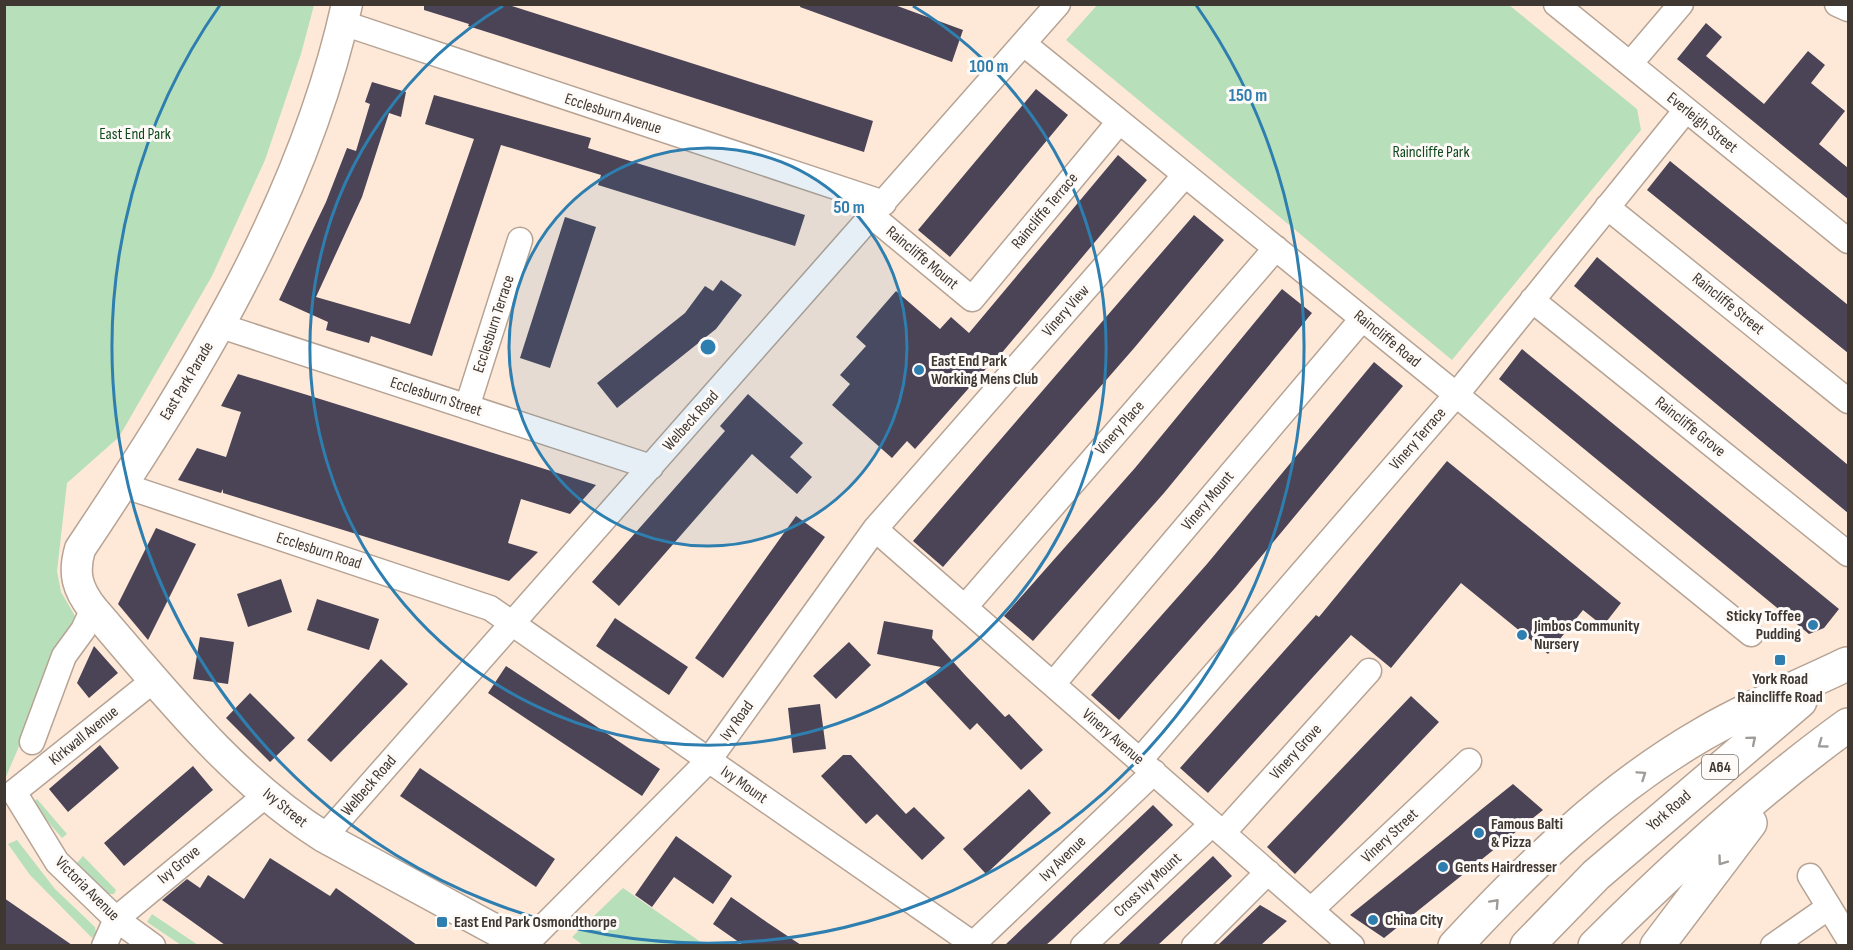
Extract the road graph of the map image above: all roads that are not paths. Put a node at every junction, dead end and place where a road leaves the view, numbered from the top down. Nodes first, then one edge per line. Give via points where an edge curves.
1 (1556, 4) edge
2 (1681, 4) edge
3 (1837, 4) edge
4 (1047, 7) edge
5 (1848, 9) edge
6 (345, 14) edge
7 (1024, 44) junction
8 (1630, 64) junction
9 (1686, 110) junction
10 (1119, 122) junction
11 (1185, 175) junction
12 (1607, 207) junction
13 (878, 210) junction
14 (520, 240) dead end
15 (1848, 241) edge
16 (1276, 248) junction
17 (972, 299) joint
18 (1532, 300) junction
19 (1362, 319) junction
20 (221, 326) junction
21 (1456, 395) junction
22 (1848, 401) edge
23 (467, 407) junction
24 (651, 467) junction
25 (122, 485) junction
26 (875, 529) junction
27 (1848, 554) edge
28 (965, 607) junction
29 (93, 609) junction
30 (512, 624) junction
31 (1750, 634) dead end
32 (1848, 664) edge
33 (1369, 671) dead end
34 (154, 680) junction
35 (1053, 684) junction
36 (1848, 725) edge
37 (32, 742) dead end
38 (709, 760) junction
39 (1469, 761) dead end
40 (1795, 764) junction
41 (1147, 766) junction
42 (14, 792) joint
43 (266, 795) junction
44 (1218, 829) junction
45 (324, 837) junction
46 (1268, 872) junction
47 (1810, 876) dead end
48 (1830, 908) junction
49 (1311, 910) junction
50 (116, 919) junction
51 (1848, 938) edge
52 (104, 945) edge
53 (153, 945) edge
54 (524, 945) edge
55 (973, 945) edge
56 (1083, 945) edge
57 (1194, 945) edge
58 (1352, 945) edge
59 (1455, 945) edge
60 (1527, 945) edge
61 (1595, 945) edge
62 (1657, 945) edge
63 (1773, 945) edge

1 - 8 street, Everleigh Street
2 - 8 street
3 - 5 street
4 - 7 street, Welbeck Road
6 - 13 street, Ecclesburn Avenue
6 - 20 street, East Park Parade via 314,120
7 - 10 street, Raincliffe Road
7 - 13 street, Welbeck Road
8 - 9 street, Everleigh Street
9 - 12 street, Vinery Terrace
9 - 15 street, Everleigh Street
10 - 11 street, Raincliffe Road
10 - 17 street, Raincliffe Terrace
11 - 16 street, Raincliffe Road
11 - 26 street, Vinery View
12 - 18 street, Vinery Terrace
12 - 22 street, Raincliffe Street
13 - 17 street, Raincliffe Mount
13 - 24 street, Welbeck Road
14 - 23 street, Ecclesburn Terrace
16 - 19 street, Raincliffe Road
16 - 28 street, Vinery Place
18 - 21 street, Vinery Terrace
18 - 27 street, Raincliffe Grove
19 - 21 street, Raincliffe Road
19 - 35 street, Vinery Mount
20 - 23 street, Ecclesburn Street
20 - 25 street, East Park Parade
21 - 31 street, Raincliffe Road
21 - 41 street, Vinery Terrace
23 - 24 street, Ecclesburn Street
24 - 30 street, Welbeck Road
25 - 29 street, East Park Parade via 80,549 75,566 77,582
25 - 30 street, Ecclesburn Road via 490,608
26 - 28 street, Vinery Avenue
26 - 38 street, Ivy Road
28 - 35 street, Vinery Avenue
29 - 34 street, Ivy Street
29 - 37 street via 64,656
30 - 38 street, Ivy Mount
30 - 45 street, Welbeck Road
59 -> 32 highway via 1521,875 1628,784 1704,733
60 -> 32 highway, York Road / A64 via 1596,875 1700,783
33 - 44 street, Vinery Grove
34 - 42 street, Kirkwall Avenue
34 - 43 street, Ivy Street
35 - 41 street, Vinery Avenue
36 -> 40 highway
38 - 54 street, Ivy Road
38 - 55 street, Ivy Mount
39 - 49 street, Vinery Street
40 - 61 highway
40 -> 62 highway
41 - 44 street, Vinery Avenue
41 - 55 street, Ivy Avenue
42 - 50 street, Victoria Avenue via 57,862
43 - 45 street, Ivy Street via 294,819
43 - 50 street, Ivy Grove
44 - 46 street, Vinery Avenue
44 - 56 street, Cross Ivy Mount
45 - 54 street, Ivy Street
46 - 49 street, Vinery Avenue
46 - 57 street
47 - 48 street
48 - 51 street
48 - 63 street
49 - 58 street, Vinery Avenue
50 - 52 street, Ivy Grove
50 - 53 street, Victoria Avenue

